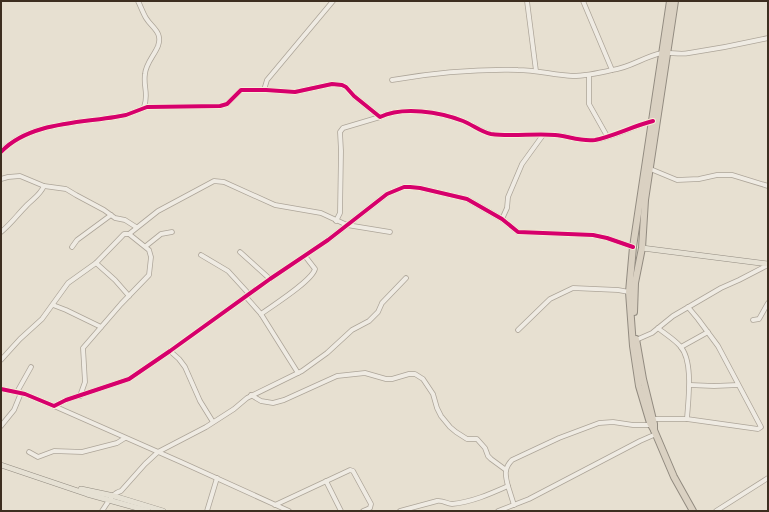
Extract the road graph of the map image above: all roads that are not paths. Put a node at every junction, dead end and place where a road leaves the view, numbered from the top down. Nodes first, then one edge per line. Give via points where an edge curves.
1 (138, 1) edge
2 (333, 1) edge
3 (527, 1) edge
4 (583, 1) edge
5 (670, 1) edge
6 (675, 1) edge
7 (669, 24) junction
8 (768, 38) edge
9 (665, 53) junction
10 (612, 70) junction
11 (536, 71) junction
12 (589, 75) junction
13 (392, 80) dead end
14 (264, 90) junction
15 (144, 107) junction
16 (380, 117) junction
17 (653, 120) junction
18 (543, 135) junction
19 (607, 136) junction
20 (1, 152) edge
21 (647, 168) junction
22 (1, 179) edge
23 (44, 186) junction
24 (768, 186) edge
25 (643, 200) junction
26 (111, 215) junction
27 (502, 218) junction
28 (336, 221) junction
29 (347, 225) junction
30 (136, 227) junction
31 (1, 232) edge
32 (172, 232) dead end
33 (390, 232) dead end
34 (129, 234) junction
35 (635, 236) junction
36 (642, 237) junction
37 (146, 246) junction
38 (72, 247) dead end
39 (633, 247) junction
40 (642, 248) junction
41 (240, 252) dead end
42 (201, 255) dead end
43 (305, 256) junction
44 (632, 256) junction
45 (640, 257) junction
46 (96, 263) junction
47 (768, 264) edge
48 (406, 278) dead end
49 (270, 279) junction
50 (633, 282) junction
51 (629, 292) junction
52 (129, 296) junction
53 (248, 296) junction
54 (768, 303) edge
55 (53, 305) junction
56 (688, 307) junction
57 (261, 314) junction
58 (753, 320) dead end
59 (101, 327) junction
60 (658, 328) junction
61 (518, 330) dead end
62 (708, 332) junction
63 (636, 340) junction
64 (681, 347) junction
65 (170, 351) junction
66 (1, 360) edge
67 (31, 367) dead end
68 (298, 373) junction
69 (690, 385) junction
70 (738, 385) junction
71 (1, 389) edge
72 (19, 393) junction
73 (251, 395) junction
74 (80, 396) junction
75 (54, 406) junction
76 (687, 420) junction
77 (213, 422) junction
78 (653, 425) junction
79 (1, 426) edge
80 (125, 438) junction
81 (29, 452) dead end
82 (158, 452) junction
83 (1, 466) edge
84 (506, 470) junction
85 (217, 478) junction
86 (768, 478) edge
87 (326, 481) junction
88 (508, 486) junction
89 (112, 498) junction
90 (275, 504) junction
91 (514, 505) junction
92 (102, 511) edge
93 (148, 511) edge
94 (163, 511) edge
95 (207, 511) edge
96 (289, 511) edge
97 (341, 511) edge
98 (363, 511) edge
99 (400, 511) edge
100 (498, 511) edge
101 (693, 511) edge
102 (716, 511) edge

1 - 15 street via 146,19 157,30 159,38 145,73 147,97
2 - 14 street via 267,80
3 - 11 street
4 - 10 street
5 - 7 highway
6 - 7 highway
7 - 9 highway
8 - 9 street via 689,53
9 - 10 street
9 - 17 highway
9 - 21 highway
10 - 12 street
11 - 12 street via 574,76
11 - 13 street via 457,72
12 - 19 street via 589,104
14 - 15 street via 240,90 227,104 220,106
14 - 16 street via 295,92 332,84 342,85
15 - 20 street via 115,117 46,127 30,132 10,143
16 - 18 street via 399,111 417,112 455,119 489,133
16 - 28 street via 344,128 340,132 340,213
17 - 19 street
17 - 21 highway
18 - 19 street via 590,140
18 - 27 street via 522,164
21 - 24 street via 678,180 727,175
21 - 25 highway
22 - 23 street via 20,176
23 - 26 street via 66,189
23 - 31 street via 40,194
25 - 35 highway
25 - 36 highway
26 - 30 street
26 - 38 street via 77,240
27 - 29 street via 467,199 410,186 387,194
27 - 39 street via 518,232 593,235
28 - 29 street
28 - 30 street via 320,213 276,205 217,180 158,211
29 - 33 street
29 - 43 street
30 - 34 street
32 - 37 street via 161,234
34 - 37 street
34 - 46 street via 124,234
35 - 36 highway
35 - 39 highway
36 - 40 highway
37 - 52 street via 151,257 149,275
39 - 44 highway
40 - 45 highway
40 - 47 main road
41 - 49 street
42 - 53 street via 228,271
43 - 49 street
43 - 57 street via 315,269 314,274
44 - 45 highway
44 - 50 highway
45 - 50 highway
46 - 52 street
46 - 55 street via 68,282
47 - 56 street
48 - 68 street via 369,321 352,330 327,353
49 - 53 street
50 - 51 highway
50 - 63 highway
51 - 61 street via 577,288 569,290 550,299
51 - 78 highway via 639,386
52 - 59 street
53 - 57 street
53 - 65 street
54 - 58 street via 759,320
55 - 59 street
55 - 66 street
56 - 60 street
56 - 62 street
57 - 68 street
59 - 74 street via 83,348 85,382
60 - 63 street
60 - 64 street
62 - 64 street
62 - 70 street via 727,361
63 - 78 highway
64 - 69 street
65 - 74 street via 129,379
65 - 77 street via 185,367 200,401
67 - 72 street
68 - 73 street
69 - 70 street
69 - 76 street
70 - 76 street via 760,426 759,429
71 - 72 street
72 - 75 street
72 - 79 street via 14,410
73 - 77 street
73 - 84 street via 261,401 273,403 337,376 365,373 392,379 415,374 423,379 441,416 450,427 467,439 477,439 488,456
74 - 75 street
75 - 80 street
76 - 78 street
77 - 82 street
78 - 84 street via 599,423 517,457 509,463
78 - 91 street via 640,441
78 - 101 highway via 674,477
80 - 81 street via 117,443 80,452 54,451 42,457
80 - 82 street
82 - 85 street
82 - 89 street via 121,492 116,492
83 - 89 main road
84 - 88 street
85 - 90 street
85 - 95 street
86 - 102 street
87 - 90 street
87 - 97 street
87 - 98 street via 352,470 371,504 370,508
88 - 91 street
88 - 99 street via 489,495 452,504 437,500
89 - 92 street
89 - 93 main road
89 - 94 main road
90 - 96 street
91 - 100 street

